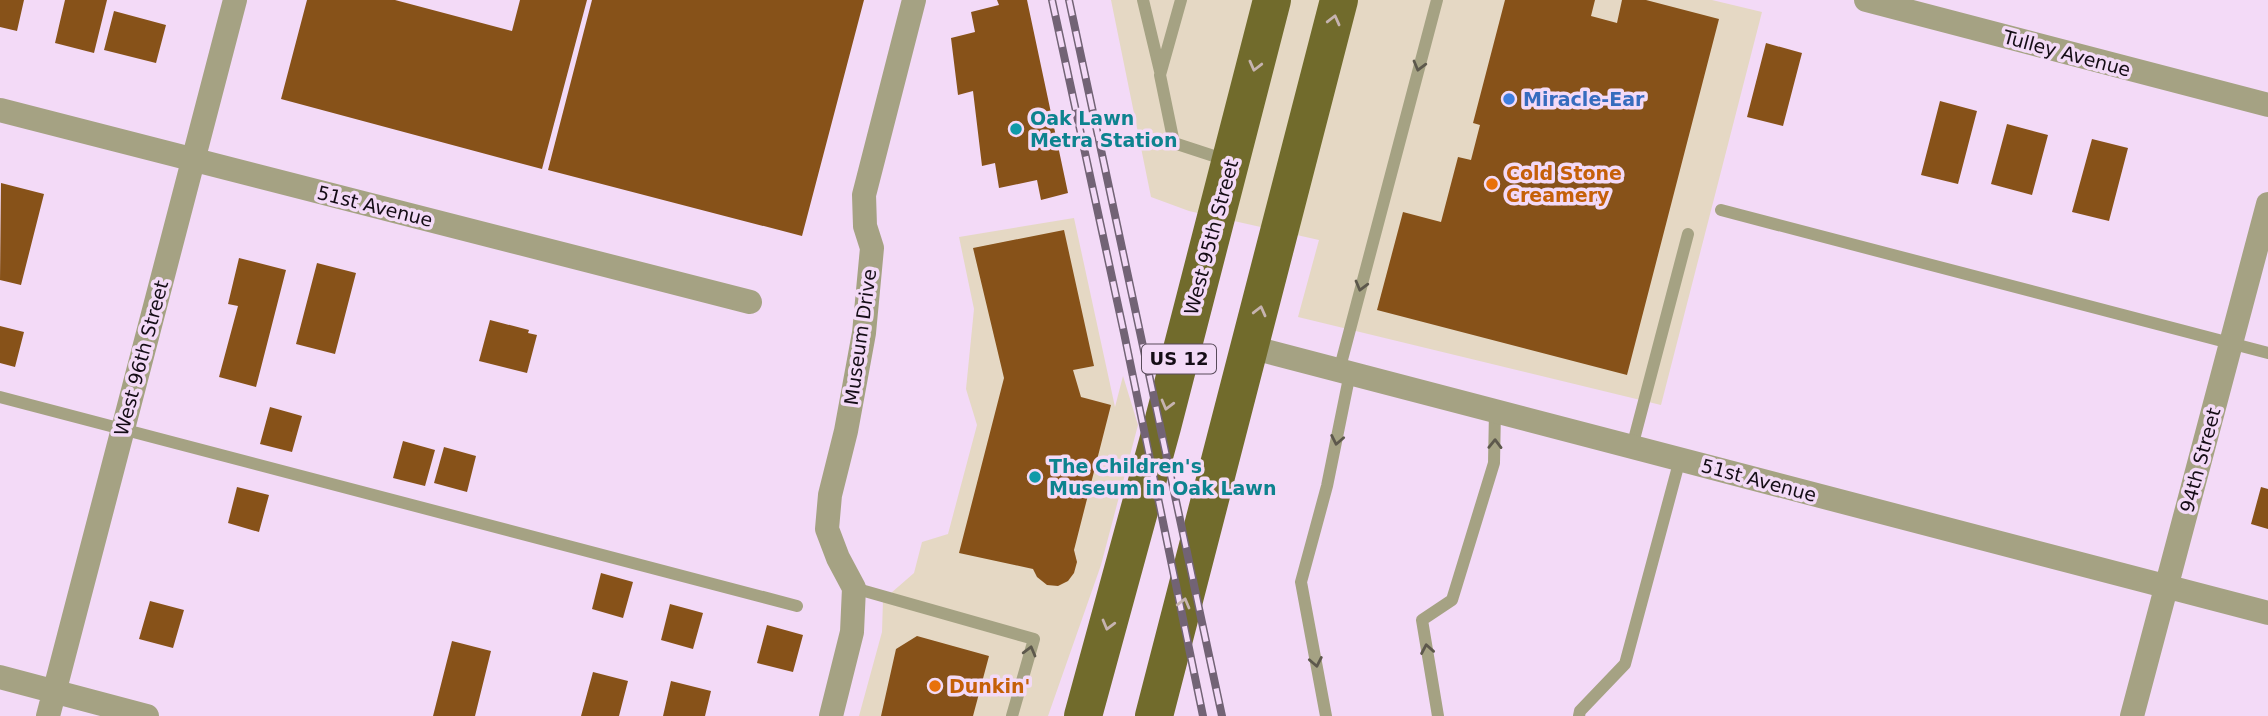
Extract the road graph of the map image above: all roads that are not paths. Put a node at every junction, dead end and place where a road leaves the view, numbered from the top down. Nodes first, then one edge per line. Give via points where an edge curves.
1 (235, 0) edge
2 (914, 0) edge
3 (1143, 0) edge
4 (1181, 0) edge
5 (1272, 0) edge
6 (1339, 0) edge
7 (1437, 0) edge
8 (1866, 0) edge
9 (1160, 75) junction
10 (2268, 105) edge
11 (0, 110) edge
12 (193, 160) junction
13 (1231, 162) junction
14 (2268, 204) edge
15 (1721, 210) dead end
16 (1688, 234) dead end
17 (750, 302) dead end
18 (2231, 343) junction
19 (1251, 347) junction
20 (2268, 353) edge
21 (1344, 372) junction
22 (0, 397) edge
23 (1495, 411) junction
24 (123, 429) junction
25 (1632, 447) junction
26 (1680, 459) junction
27 (2166, 586) junction
28 (854, 588) junction
29 (797, 606) dead end
30 (2268, 613) edge
31 (0, 677) edge
32 (55, 691) junction
33 (48, 716) edge
34 (147, 716) edge
35 (831, 716) edge
36 (1012, 716) edge
37 (1083, 716) edge
38 (1154, 716) edge
39 (1326, 716) edge
40 (1438, 716) edge
41 (1578, 716) edge
42 (2132, 716) edge

1 - 12 street, West 96th Street
2 - 28 street, Museum Drive via 864,195 865,226 872,248 864,333 830,495 827,529
3 - 9 lane
4 - 9 lane
5 -> 13 main road, West 95th Street / US 12
19 -> 6 main road, US 12
7 -> 21 lane
8 - 10 street, Tulley Avenue
9 - 13 lane via 1174,144
11 - 12 street, 51st Avenue
12 - 17 street, 51st Avenue
12 - 24 street, West 96th Street
13 -> 37 main road, West 95th Street / US 12
14 - 18 street, 94th Street
15 - 18 lane
16 - 25 lane
18 - 20 lane
18 - 27 street, 94th Street
19 - 21 street, 51st Avenue
38 -> 19 main road, US 12
21 - 23 street, 51st Avenue
21 -> 39 lane via 1327,486 1301,582
22 - 24 lane
23 - 25 street, 51st Avenue
40 -> 23 lane via 1422,620 1452,600 1494,463
24 - 29 lane
24 - 32 street, West 96th Street
25 - 26 street, 51st Avenue
26 - 27 street, 51st Avenue
26 - 41 lane via 1625,664
27 - 30 street, 51st Avenue
27 - 42 street, 94th Street
28 - 35 street via 852,632
36 -> 28 lane via 1034,639
31 - 32 street
32 - 33 street, West 96th Street
32 - 34 street

